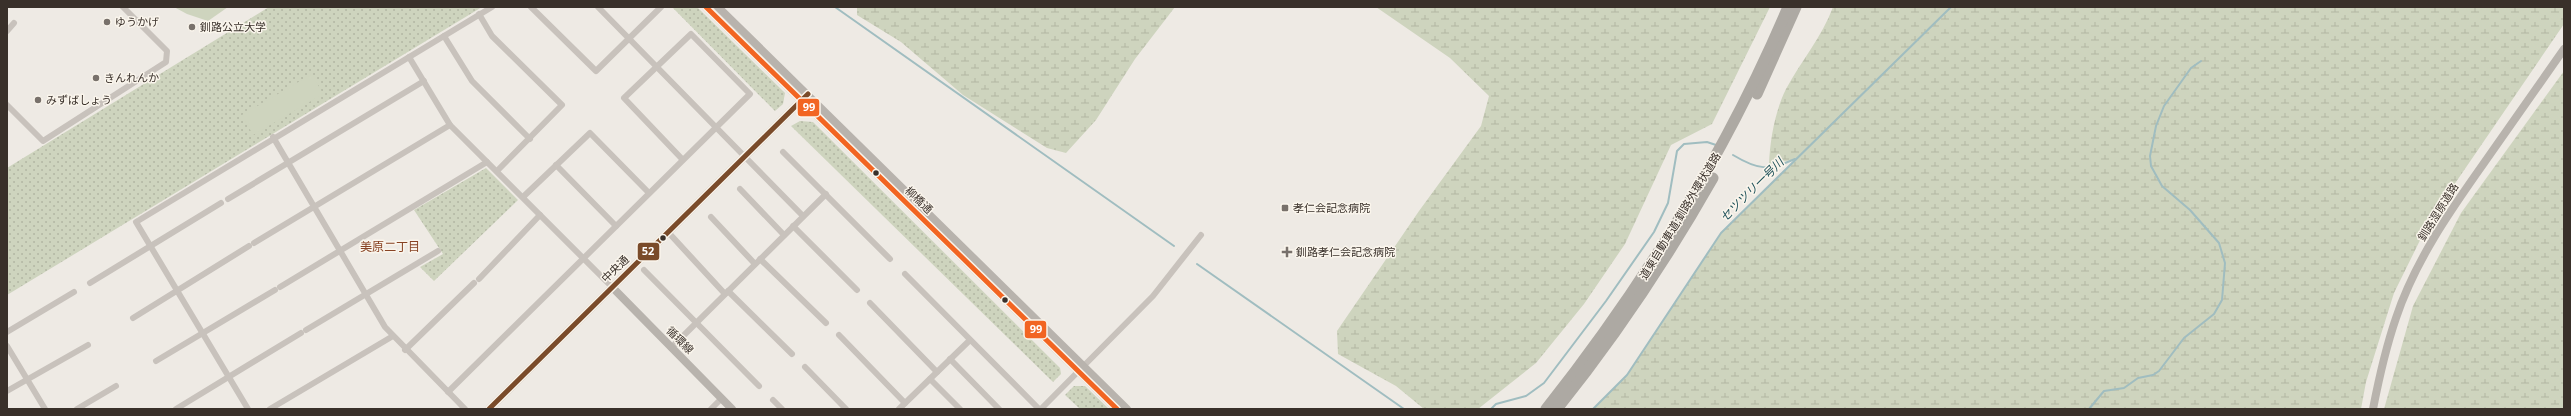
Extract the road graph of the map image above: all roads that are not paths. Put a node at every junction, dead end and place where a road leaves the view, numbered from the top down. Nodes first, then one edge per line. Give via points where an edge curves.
1 (123, 7) edge
2 (492, 7) edge
3 (531, 7) edge
4 (598, 7) edge
5 (661, 7) edge
6 (706, 7) edge
7 (718, 7) edge
8 (1788, 7) edge
9 (1796, 7) edge
10 (479, 14) junction
11 (14, 23) dead end
12 (7, 31) edge
13 (444, 36) junction
14 (630, 39) junction
15 (2564, 48) edge
16 (409, 57) junction
17 (656, 66) junction
18 (424, 81) junction
19 (805, 97) junction
20 (7, 104) edge
21 (450, 125) junction
22 (716, 127) junction
23 (273, 137) junction
24 (530, 139) junction
25 (783, 152) dead end
26 (745, 156) junction
27 (683, 160) junction
28 (487, 162) junction
29 (287, 163) junction
30 (556, 166) junction
31 (496, 171) junction
32 (740, 189) dead end
33 (649, 193) junction
34 (826, 194) junction
35 (523, 197) junction
36 (228, 199) dead end
37 (221, 203) dead end
38 (313, 208) junction
39 (540, 216) junction
40 (803, 216) junction
41 (711, 217) dead end
42 (616, 226) junction
43 (793, 226) junction
44 (668, 232) junction
45 (784, 235) junction
46 (1201, 235) dead end
47 (150, 246) junction
48 (340, 250) junction
49 (438, 251) dead end
50 (760, 258) junction
51 (890, 259) dead end
52 (583, 260) junction
53 (755, 264) junction
54 (644, 270) dead end
55 (905, 274) dead end
56 (90, 283) dead end
57 (612, 287) junction
58 (176, 290) junction
59 (857, 290) dead end
60 (74, 292) dead end
61 (726, 292) junction
62 (366, 295) junction
63 (870, 303) dead end
64 (133, 318) dead end
65 (696, 323) junction
66 (826, 323) dead end
67 (7, 332) edge
68 (203, 333) junction
69 (839, 335) dead end
70 (393, 336) junction
71 (970, 340) junction
72 (88, 345) dead end
73 (7, 346) edge
74 (671, 348) junction
75 (405, 350) junction
76 (792, 354) dead end
77 (950, 359) junction
78 (156, 361) dead end
79 (805, 367) dead end
80 (1081, 368) junction
81 (937, 372) junction
82 (1571, 377) junction
83 (229, 378) junction
84 (27, 379) junction
85 (930, 379) junction
86 (116, 386) dead end
87 (759, 386) dead end
88 (7, 391) edge
89 (448, 392) junction
90 (722, 398) junction
91 (773, 400) dead end
92 (905, 403) junction
93 (45, 409) edge
94 (77, 409) edge
95 (176, 409) edge
96 (248, 409) edge
97 (270, 409) edge
98 (464, 409) edge
99 (489, 409) edge
100 (711, 409) edge
101 (732, 409) edge
102 (782, 409) edge
103 (846, 409) edge
104 (899, 409) edge
105 (960, 409) edge
106 (999, 409) edge
107 (1040, 409) edge
108 (1117, 409) edge
109 (1127, 409) edge
110 (1540, 409) edge
111 (1546, 409) edge
112 (1557, 409) edge
113 (2373, 409) edge

1 - 20 street via 167,51 166,62 43,141
2 - 10 street
3 - 14 street via 596,71
4 - 14 street
5 - 14 street
6 - 19 street, 柳橋通
7 - 19 street, 柳橋通
8 - 82 highway, 道東自動車道;釧路外環状道路 via 1742,106 1706,175 1660,252
9 - 112 highway, 道東自動車道;釧路外環状道路 via 1749,110 1671,250 1628,315
10 - 13 street
10 - 24 street via 492,36 562,105
11 - 12 street
13 - 16 street
13 - 24 street via 472,81
14 - 17 street
15 - 113 street, 釧路湿原道路 via 2457,202 2420,262 2396,317
16 - 18 street
16 - 23 street
17 - 22 street
17 - 22 street via 691,34 750,94
17 - 27 street via 624,98
18 - 21 street
18 - 29 street
19 - 26 street, 中央通
19 - 80 street, 柳橋通
21 - 28 street
21 - 38 street
22 - 26 street
22 - 27 street
23 - 29 street
23 - 47 street via 136,222
24 - 31 street
25 - 34 street
26 - 40 street
26 - 44 street, 中央通
27 - 33 street
28 - 31 street
28 - 48 street
29 - 36 street
29 - 38 street
30 - 33 street via 590,132
30 - 35 street
30 - 42 street
31 - 35 street
32 - 45 street
33 - 42 street
34 - 40 street
34 - 51 street
35 - 39 street
37 - 47 street
38 - 48 street
38 - 58 street
39 - 52 street
39 - 75 street
40 - 43 street
41 - 53 street
42 - 52 street
43 - 45 street
43 - 59 street
44 - 57 street, 中央通
44 - 61 street
45 - 50 street
46 - 80 street via 1154,296
47 - 56 street
47 - 58 street
48 - 62 street
48 - 68 street
49 - 62 street
50 - 53 street
50 - 66 street
52 - 57 street
52 - 89 street
53 - 61 street
54 - 65 street
55 - 71 street
57 - 74 street, 循環線
57 - 99 street, 中央通
58 - 64 street
58 - 68 street
60 - 67 street
61 - 65 street
61 - 76 street
62 - 70 street
62 - 83 street
63 - 81 street
65 - 74 street
65 - 87 street
68 - 78 street
68 - 83 street
69 - 92 street
70 - 75 street
70 - 97 street
71 - 77 street
71 - 107 street
72 - 84 street
73 - 84 street
74 - 90 street, 循環線
75 - 89 street
77 - 81 street
77 - 106 street
79 - 103 street
80 - 107 street
80 - 108 street, 柳橋通
80 - 109 street, 柳橋通
81 - 85 street
82 - 110 highway
82 - 111 highway, 道東自動車道;釧路外環状道路
83 - 95 street
83 - 96 street
84 - 88 street
84 - 93 street
85 - 92 street
85 - 105 street
86 - 94 street
89 - 98 street
90 - 100 street
90 - 101 street, 循環線
91 - 102 street
92 - 104 street

